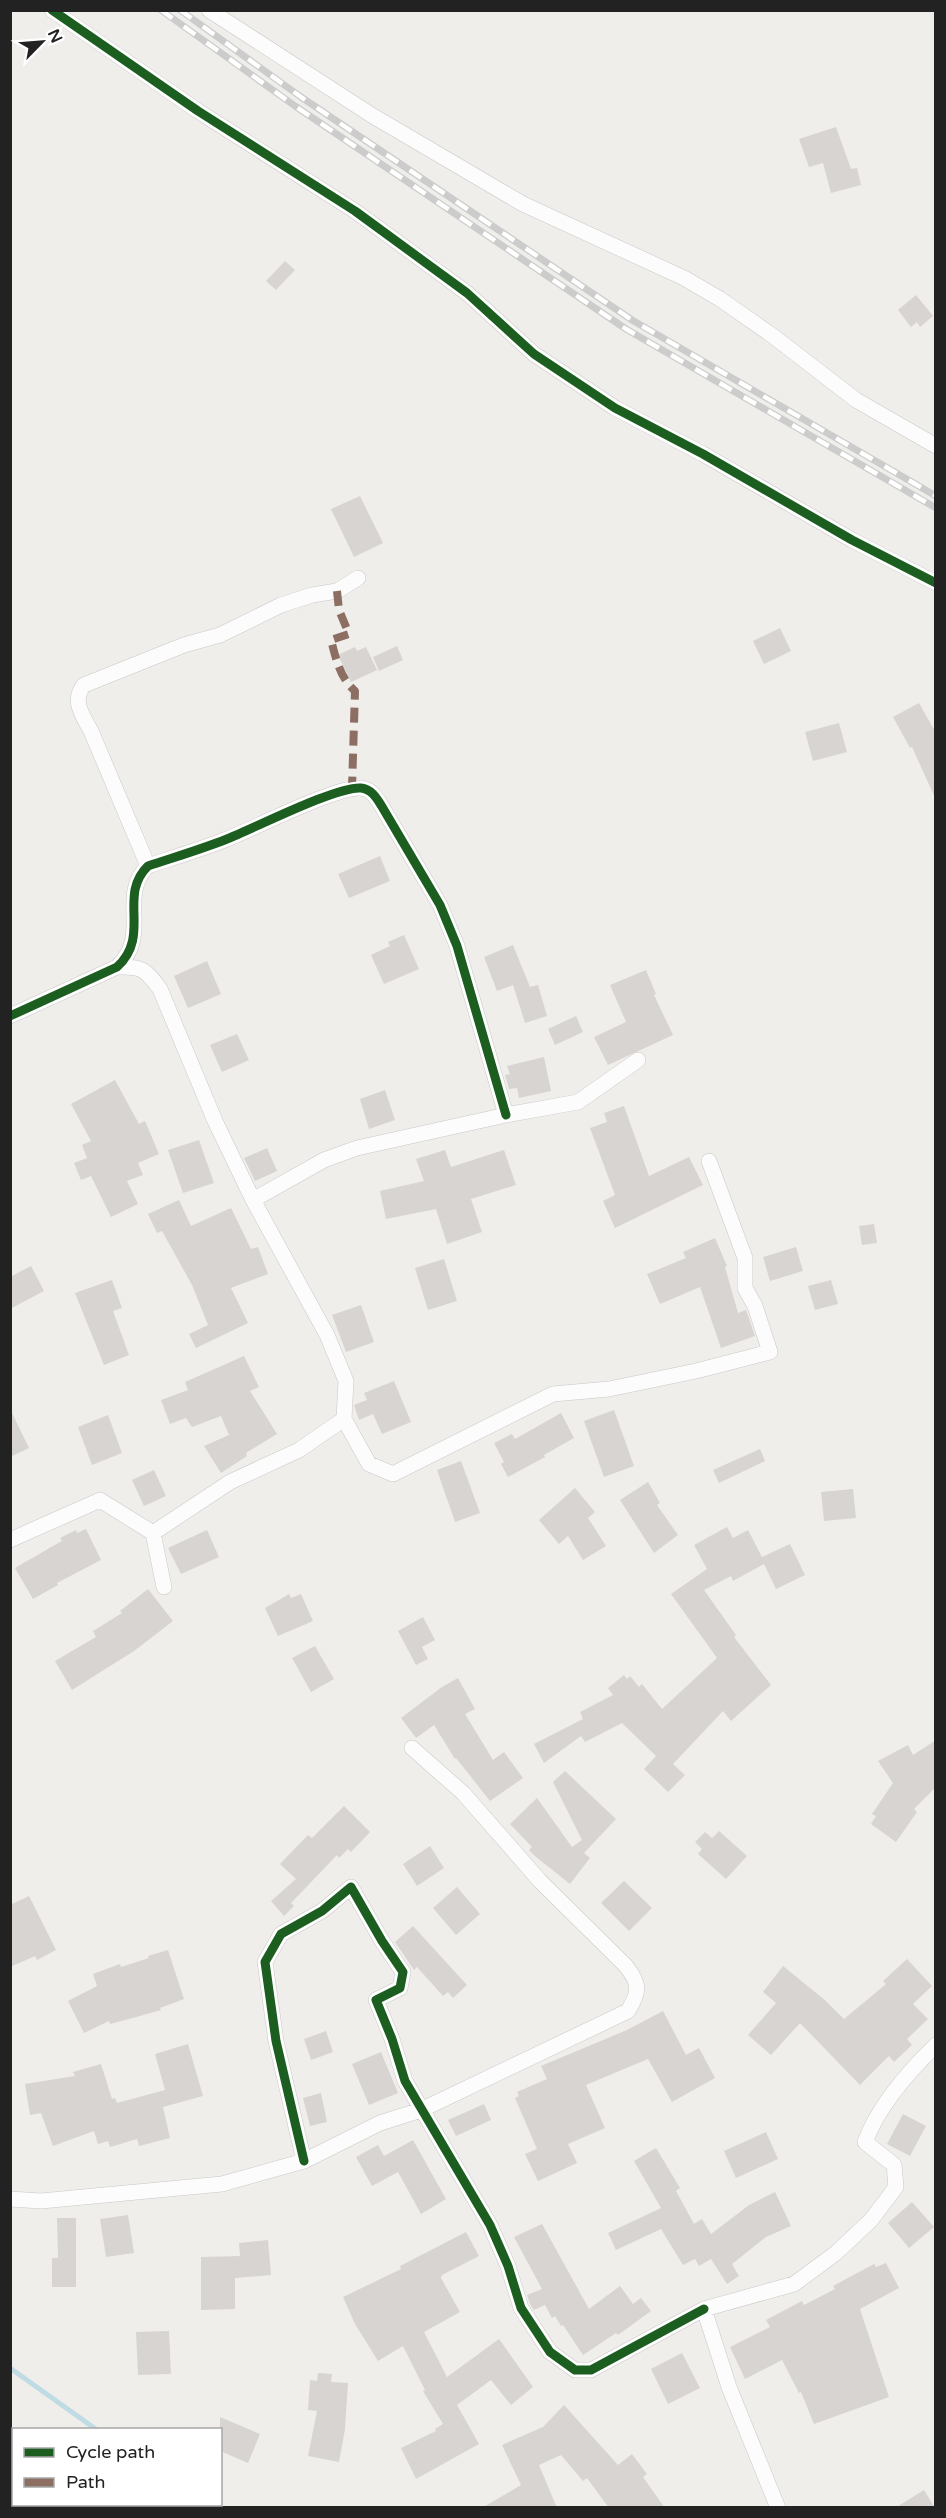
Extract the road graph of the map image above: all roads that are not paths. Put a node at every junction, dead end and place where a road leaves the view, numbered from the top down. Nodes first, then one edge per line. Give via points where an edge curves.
1 (52, 10) edge
2 (210, 10) edge
3 (936, 447) edge
4 (358, 578) dead end
5 (936, 583) edge
6 (148, 866) junction
7 (117, 967) junction
8 (10, 1016) edge
9 (638, 1060) dead end
10 (506, 1115) junction
11 (709, 1161) dead end
12 (253, 1200) junction
13 (344, 1419) junction
14 (153, 1533) junction
15 (10, 1540) edge
16 (164, 1587) dead end
17 (412, 1748) dead end
18 (936, 2044) edge
19 (421, 2110) junction
20 (304, 2161) junction
21 (10, 2199) edge
22 (704, 2309) junction
23 (778, 2508) edge

1 - 5 street via 198,111 355,211 467,293 534,354 615,408
2 - 3 street via 373,116 523,204 684,278 720,299 856,400
4 - 6 street via 337,591 281,605 220,635 184,645 84,686 78,692 80,711
6 - 7 street via 139,875 132,900 136,919 130,951
6 - 10 street via 352,788 373,793 440,905
7 - 8 street
7 - 12 street via 136,966 146,971 160,988 215,1121
9 - 10 street via 578,1102
10 - 12 street via 357,1148 324,1160
11 - 13 street via 745,1258 745,1288 770,1352 609,1389 553,1394 393,1474 369,1464
12 - 13 street via 327,1335 346,1381
13 - 14 street via 299,1450 230,1482
14 - 15 street via 100,1500
14 - 16 street
17 - 19 street via 463,1792 540,1881 626,1966 636,1979 637,1996 628,2011 604,2024
18 - 22 street via 874,2119 865,2142 894,2165 896,2187 871,2220 836,2253 794,2284
19 - 20 street via 381,2123
19 - 20 street via 405,2081 376,2000 400,1988 403,1972 351,1887 322,1911 281,1934 265,1962 276,2041
19 - 22 street via 490,2225 520,2308 550,2352 575,2370 591,2370
20 - 21 street via 222,2184 41,2201
22 - 23 street via 729,2387

